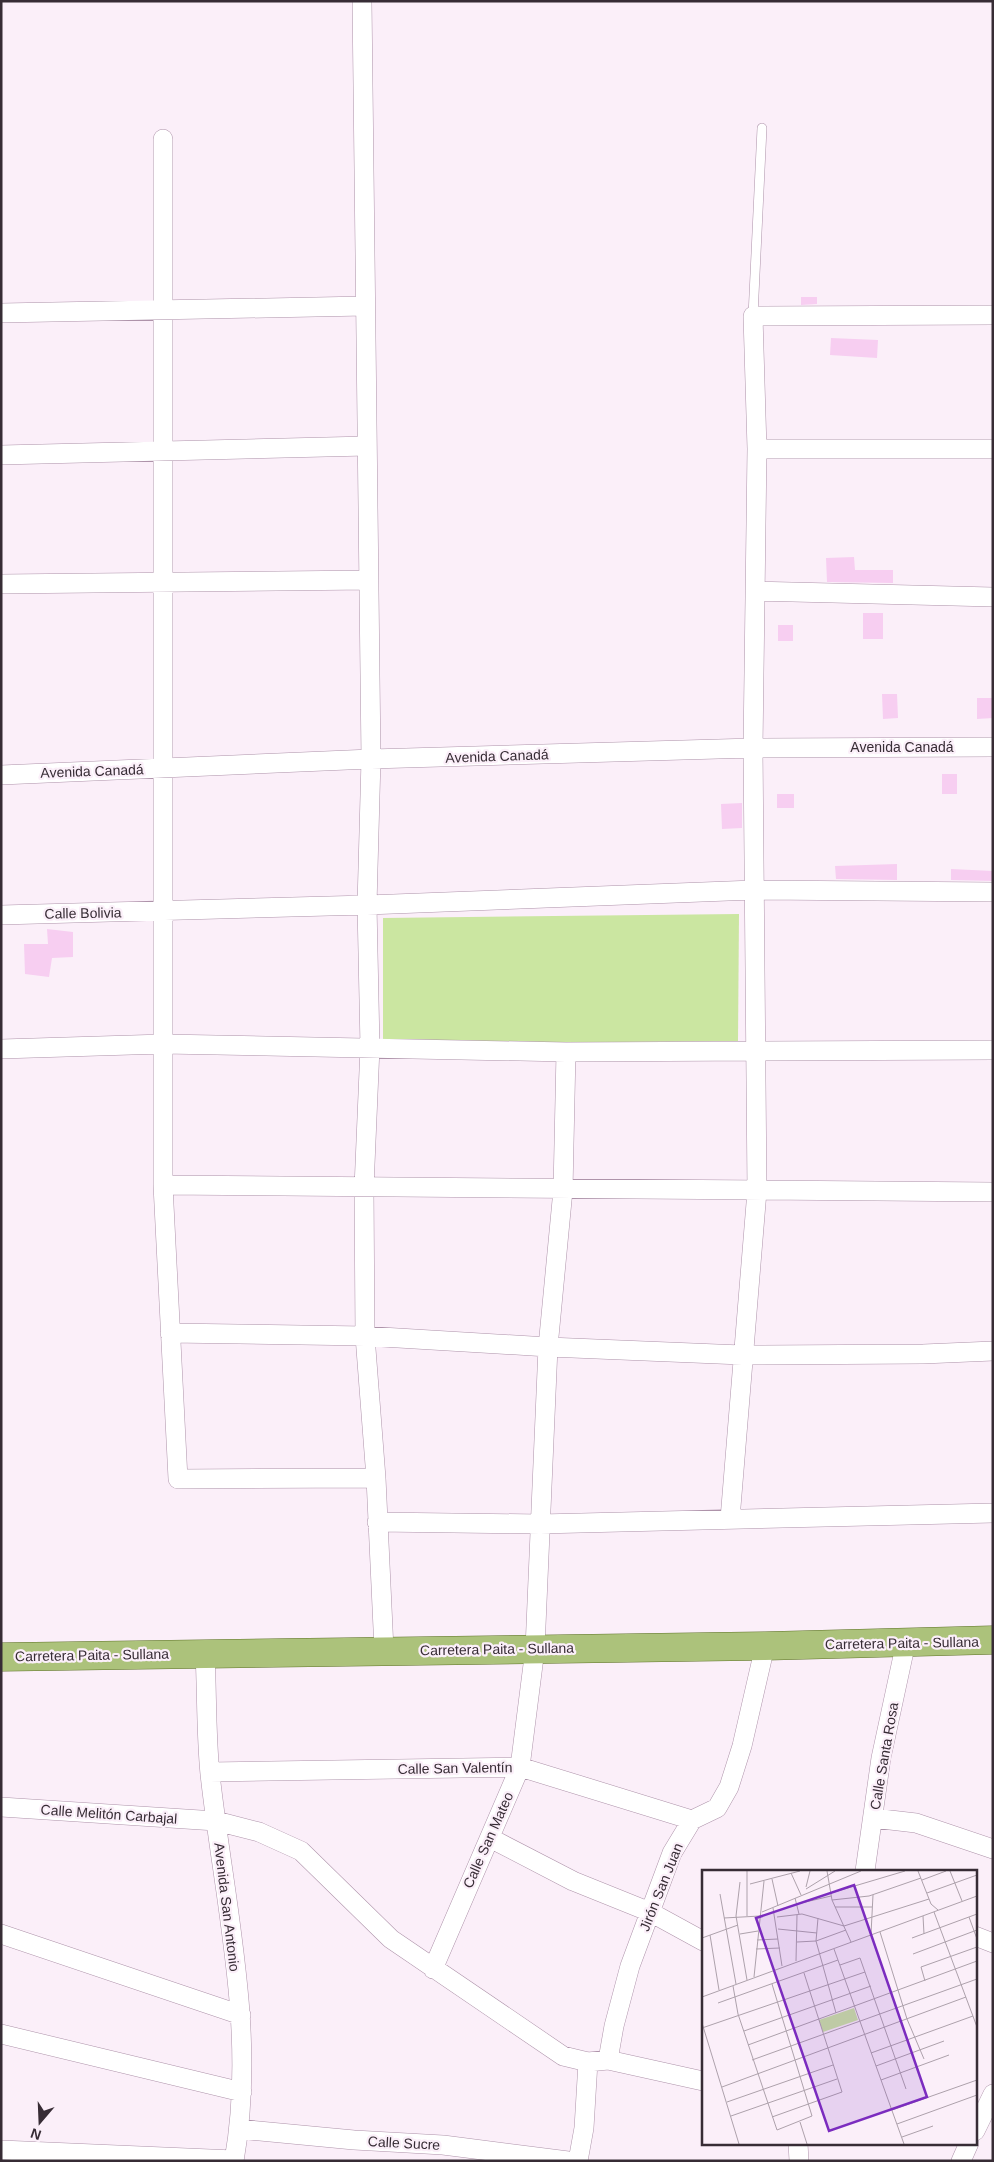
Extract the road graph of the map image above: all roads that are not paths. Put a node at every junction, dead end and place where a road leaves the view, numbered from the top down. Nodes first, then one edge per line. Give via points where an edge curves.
1 (362, 1) edge
2 (762, 128) dead end
3 (163, 139) dead end
4 (365, 306) junction
5 (163, 310) junction
6 (1, 313) edge
7 (993, 315) edge
8 (753, 316) junction
9 (367, 446) junction
10 (757, 449) junction
11 (993, 449) edge
12 (163, 451) junction
13 (1, 455) edge
14 (369, 580) junction
15 (164, 582) junction
16 (1, 584) edge
17 (755, 591) junction
18 (993, 597) edge
19 (993, 747) edge
20 (753, 748) junction
21 (371, 759) junction
22 (164, 769) junction
23 (1, 775) edge
24 (754, 890) junction
25 (993, 892) edge
26 (367, 905) junction
27 (165, 910) junction
28 (1, 915) edge
29 (164, 1044) junction
30 (370, 1048) junction
31 (1, 1049) edge
32 (756, 1050) junction
33 (993, 1050) edge
34 (566, 1052) junction
35 (163, 1185) junction
36 (364, 1188) junction
37 (563, 1190) junction
38 (757, 1191) junction
39 (993, 1192) edge
40 (170, 1333) junction
41 (365, 1336) junction
42 (548, 1347) junction
43 (993, 1351) edge
44 (742, 1355) junction
45 (376, 1478) junction
46 (993, 1513) edge
47 (730, 1519) junction
48 (377, 1522) junction
49 (540, 1524) junction
50 (993, 1640) edge
51 (906, 1642) junction
52 (766, 1646) junction
53 (535, 1648) junction
54 (384, 1650) junction
55 (205, 1653) junction
56 (1, 1657) edge
57 (520, 1767) junction
58 (210, 1772) junction
59 (1, 1807) edge
60 (872, 1818) junction
61 (692, 1820) junction
62 (216, 1821) junction
63 (490, 1838) junction
64 (993, 1850) edge
65 (865, 1870) edge
66 (650, 1912) junction
67 (1, 1934) edge
68 (976, 1936) edge
69 (702, 1940) edge
70 (993, 1943) edge
71 (433, 1969) junction
72 (241, 2015) junction
73 (1, 2034) edge
74 (608, 2060) junction
75 (588, 2062) junction
76 (702, 2081) edge
77 (242, 2092) junction
78 (993, 2094) edge
79 (240, 2129) junction
80 (976, 2129) edge
81 (798, 2144) edge
82 (969, 2144) edge
83 (1, 2150) edge
84 (234, 2160) edge
85 (568, 2161) edge
86 (578, 2161) edge
87 (799, 2161) edge
88 (961, 2161) edge

1 - 4 street
2 - 8 lane
3 - 5 street
4 - 5 street
4 - 9 street
5 - 6 street
5 - 12 street
7 - 8 street
8 - 10 street
9 - 12 street
9 - 14 street
10 - 11 street
10 - 17 street
12 - 13 street
12 - 15 street
14 - 15 street
14 - 21 street
15 - 16 street
15 - 22 street
17 - 18 street
17 - 20 street
19 - 20 street, Avenida Canadá
20 - 21 street, Avenida Canadá
20 - 24 street
21 - 22 street, Avenida Canadá
21 - 26 street
22 - 23 street, Avenida Canadá
22 - 27 street
24 - 25 street, Calle Bolivia
24 - 26 street, Calle Bolivia
24 - 32 street
26 - 27 street, Calle Bolivia
26 - 30 street
27 - 28 street, Calle Bolivia
27 - 29 street
29 - 30 street
29 - 31 street
29 - 35 street
30 - 34 street
30 - 36 street
32 - 33 street
32 - 34 street
32 - 38 street
34 - 37 street, Calle San Mateo
35 - 36 street
35 - 40 street
36 - 37 street
36 - 41 street
37 - 38 street
37 - 42 street, Calle San Mateo
38 - 39 street
38 - 44 street
40 - 41 street
40 - 45 street via 178,1479
41 - 42 street
41 - 45 street
42 - 44 street
42 - 49 street, Calle San Mateo
43 - 44 street
44 - 47 street
45 - 48 street
46 - 47 street
47 - 49 street
48 - 49 street
48 - 54 street
49 - 53 street, Calle San Mateo
50 - 51 main road, Carretera Paita - Sullana
51 - 52 main road, Carretera Paita - Sullana
51 - 60 street, Calle Santa Rosa via 881,1758
52 - 53 main road, Carretera Paita - Sullana
52 - 61 street via 729,1787 717,1808
53 - 54 main road, Carretera Paita - Sullana
53 - 57 street, Calle San Mateo
54 - 55 main road, Carretera Paita - Sullana
55 - 56 main road, Carretera Paita - Sullana
55 - 58 street, Avenida San Antonio
57 - 58 street, Calle San Valentín
57 - 61 street, Calle San Valentín
57 - 63 street, Calle San Mateo
58 - 62 street, Avenida San Antonio
59 - 62 street, Calle Melitón Carbajal
60 - 64 street via 916,1822
60 - 65 street, Calle Santa Rosa
61 - 66 street, Jirón San Juan via 672,1853
62 - 71 street, Calle Melitón Carbajal via 259,1832 301,1851 391,1939
62 - 72 street, Avenida San Antonio
63 - 66 street via 573,1882
63 - 71 street, Calle San Mateo
66 - 69 street
66 - 74 street, Jirón San Juan via 630,1966
67 - 72 street
68 - 70 street
71 - 75 street, Calle Melitón Carbajal via 563,2056
72 - 77 street, Avenida San Antonio
73 - 77 street
74 - 75 street
74 - 76 street
75 - 86 street via 584,2128
77 - 79 street, Avenida San Antonio
78 - 80 street
79 - 84 street, Avenida San Antonio
79 - 85 street, Calle Sucre via 354,2140 443,2144
81 - 87 street
82 - 88 street
83 - 84 street

